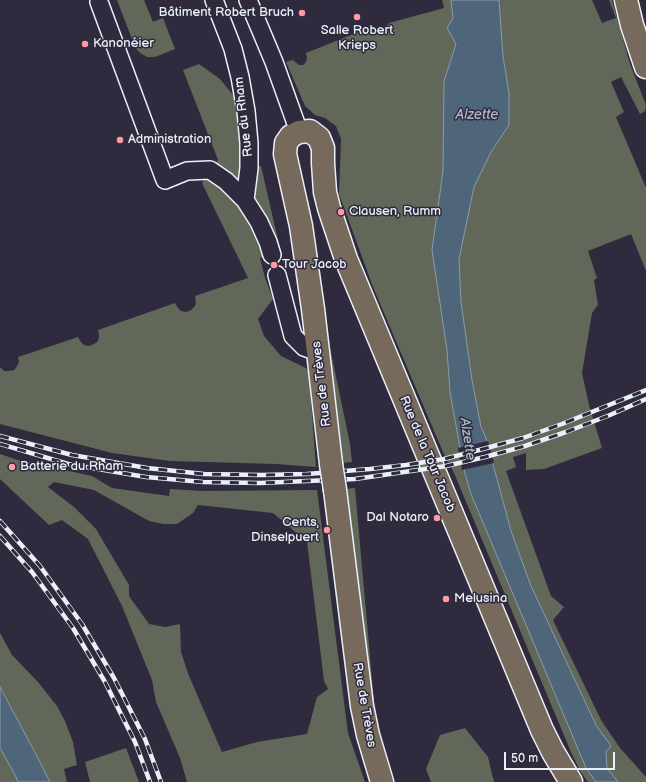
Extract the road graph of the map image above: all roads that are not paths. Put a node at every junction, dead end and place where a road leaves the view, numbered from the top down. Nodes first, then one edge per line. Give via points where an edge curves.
1 (214, 0) edge
2 (248, 0) edge
3 (626, 0) edge
4 (98, 2) dead end
5 (646, 67) edge
6 (299, 132) junction
7 (245, 200) junction
8 (272, 255) dead end
9 (277, 274) dead end
10 (318, 352) junction
11 (382, 782) edge
12 (571, 782) edge

1 - 7 street, Rue du Rham via 233,49 246,111 249,168
2 - 6 street
3 - 5 main road
4 - 7 street via 165,180 187,171 210,170 226,181
6 - 10 main road, Rue de Trèves via 286,143 285,154 301,226
6 - 12 main road, Rue de la Tour Jacob via 310,131 319,138 323,148 324,180 329,208 346,259 542,730
7 - 8 street via 259,222
9 - 10 street via 293,336 304,347
10 - 11 main road, Rue de Trèves, bridge via 362,706

